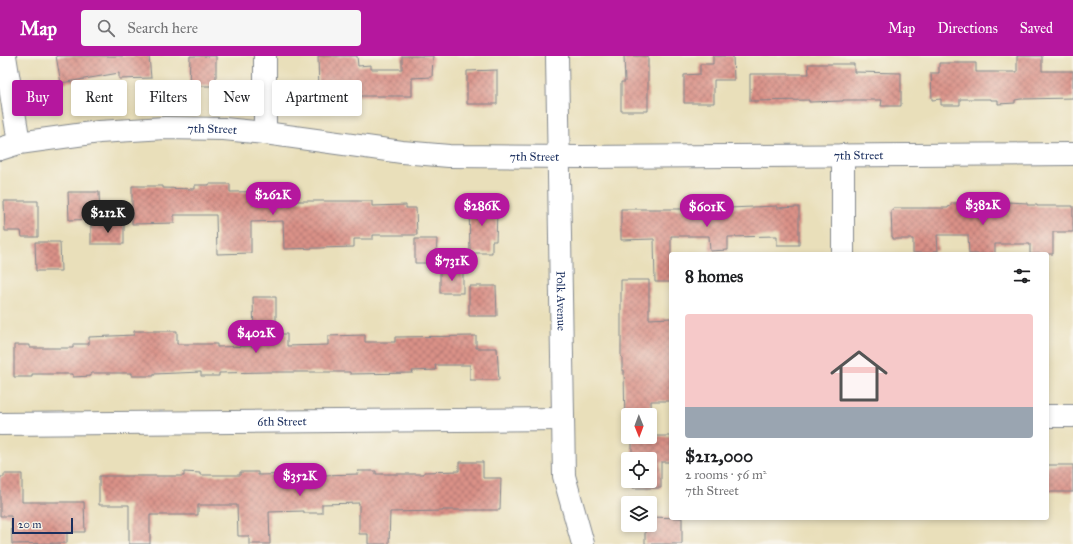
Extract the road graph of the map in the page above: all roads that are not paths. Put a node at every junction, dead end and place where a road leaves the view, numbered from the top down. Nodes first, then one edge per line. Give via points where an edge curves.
1 (5, 56) edge
2 (265, 56) edge
3 (557, 56) edge
4 (265, 133) junction
5 (10, 146) edge
6 (1073, 154) edge
7 (843, 155) junction
8 (558, 157) junction
9 (843, 252) edge
10 (1049, 416) edge
11 (1073, 416) edge
12 (563, 419) junction
13 (0, 424) edge
14 (583, 544) edge

1 - 5 street
2 - 4 street
3 - 8 street, Polk Avenue
4 - 5 street, 7th Street via 165,128 99,132
4 - 8 street, 7th Street via 449,156
6 - 7 street, 7th Street
7 - 8 street, 7th Street
7 - 9 street
8 - 12 street, Polk Avenue
10 - 11 street
12 - 13 street, 6th Street
12 - 14 street, Polk Avenue via 564,476

